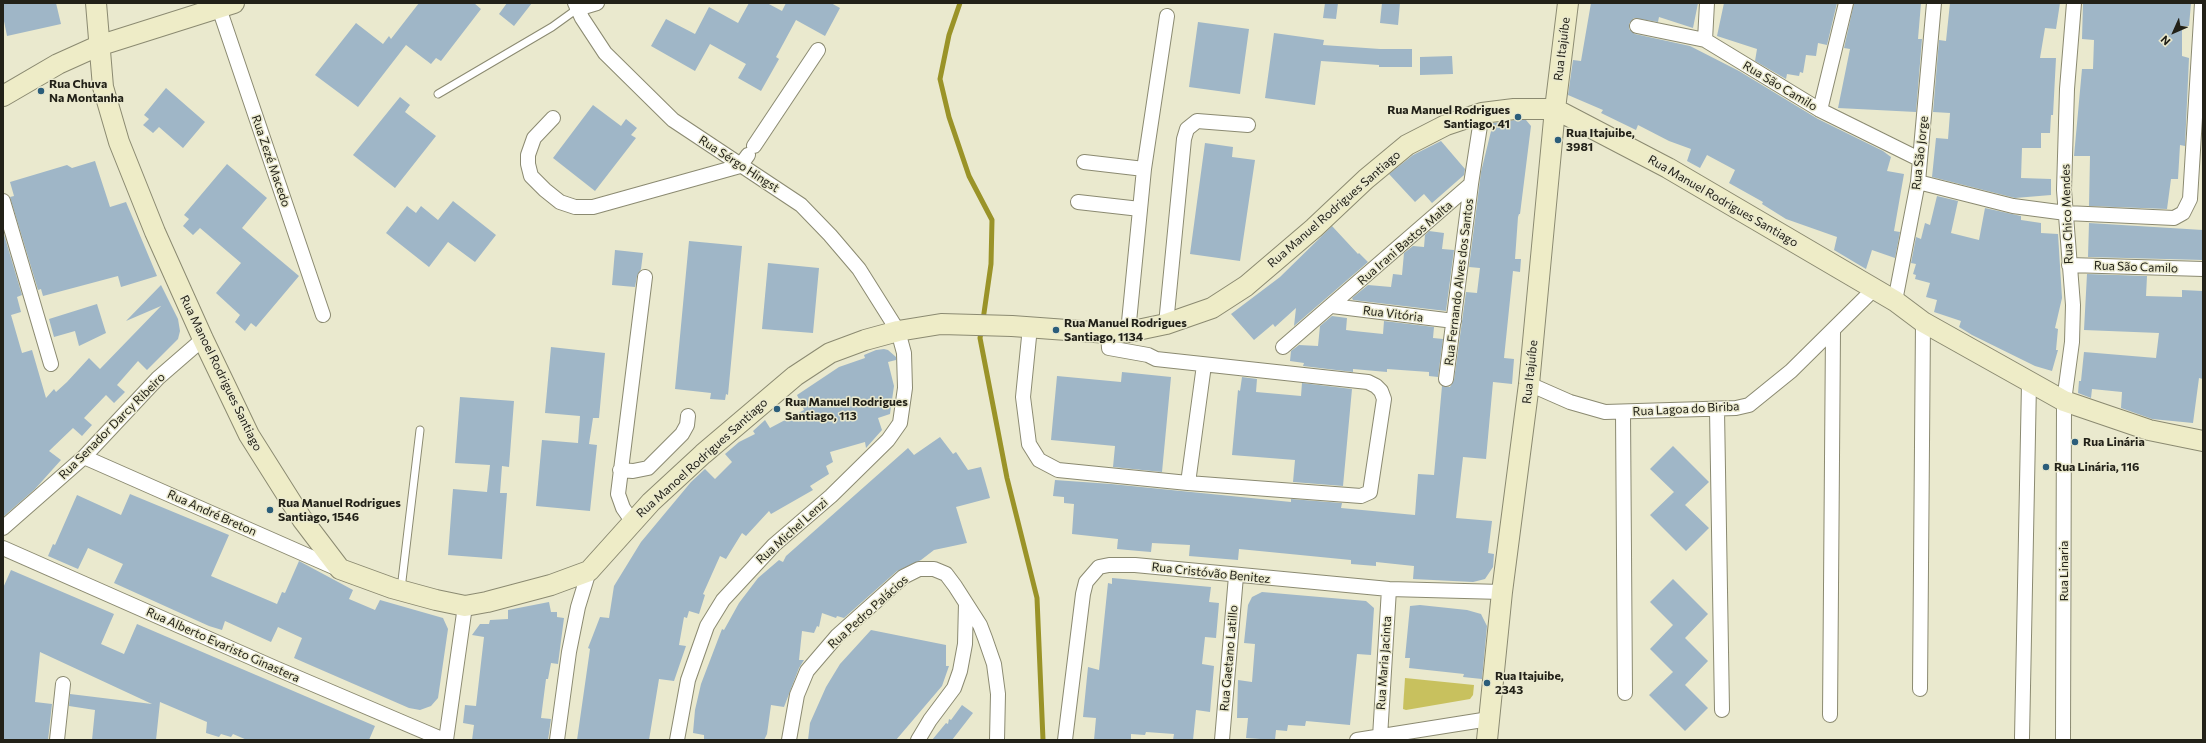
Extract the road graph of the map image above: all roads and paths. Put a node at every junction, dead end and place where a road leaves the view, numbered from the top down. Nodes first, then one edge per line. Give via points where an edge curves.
1 (96, 3) edge
2 (597, 3) edge
3 (1568, 3) edge
4 (1707, 3) edge
5 (1846, 3) edge
6 (1934, 3) edge
7 (2074, 3) edge
8 (2202, 3) edge
9 (226, 5) edge
10 (576, 6) edge
11 (1168, 16) dead end
12 (1637, 26) dead end
13 (1705, 40) junction
14 (98, 46) junction
15 (818, 50) dead end
16 (438, 94) dead end
17 (3, 96) edge
18 (1554, 109) junction
19 (1820, 110) junction
20 (1482, 113) junction
21 (553, 118) dead end
22 (1248, 125) dead end
23 (747, 156) junction
24 (1919, 159) junction
25 (1084, 162) dead end
26 (1144, 169) junction
27 (1918, 182) junction
28 (1471, 184) junction
29 (3, 201) edge
30 (1078, 202) dead end
31 (1140, 210) junction
32 (2066, 213) junction
33 (2069, 265) junction
34 (2203, 269) edge
35 (645, 277) dead end
36 (1874, 289) junction
37 (1895, 301) junction
38 (1332, 306) junction
39 (323, 315) dead end
40 (1454, 321) junction
41 (1923, 322) junction
42 (1166, 324) junction
43 (1021, 327) junction
44 (898, 331) junction
45 (1833, 331) junction
46 (1128, 332) junction
47 (1108, 334) junction
48 (202, 339) junction
49 (1283, 347) dead end
50 (51, 364) dead end
51 (1204, 365) junction
52 (1446, 379) dead end
53 (2029, 383) junction
54 (1529, 384) junction
55 (2064, 401) junction
56 (1717, 410) junction
57 (1623, 413) junction
58 (688, 416) dead end
59 (420, 430) dead end
60 (2203, 441) edge
61 (84, 457) junction
62 (620, 470) junction
63 (1188, 483) junction
64 (632, 521) junction
65 (3, 528) edge
66 (3, 548) edge
67 (340, 569) junction
68 (589, 571) junction
69 (1236, 576) junction
70 (1389, 589) junction
71 (401, 591) junction
72 (1502, 592) junction
73 (966, 603) junction
74 (465, 606) junction
75 (63, 684) dead end
76 (1920, 689) dead end
77 (1625, 693) dead end
78 (1722, 710) dead end
79 (1830, 715) dead end
80 (1489, 719) junction
81 (1380, 737) junction
82 (2022, 738) dead end
83 (57, 740) edge
84 (445, 740) edge
85 (557, 740) edge
86 (677, 740) edge
87 (788, 740) edge
88 (918, 740) edge
89 (997, 740) edge
90 (1065, 740) edge
91 (1222, 740) edge
92 (1357, 740) edge
93 (1487, 740) edge
94 (2063, 740) edge

1 - 14 main road, Rua Manoel Rodrigues Santiago
2 - 10 street
3 - 18 main road, Rua Itajuíbe
4 - 13 street
5 - 19 street
6 - 24 street, Rua São Jorge
7 - 32 street, Rua Chico Mendes via 2067,89 2064,190
8 - 32 street via 2190,199 2183,213 2174,218
9 - 14 main road, Rua Zezé Macedo
9 - 39 street, Rua Zezé Macedo
10 - 16 lane via 552,27
10 - 23 street, Rua Sérgo Hingst via 605,53 673,120
11 - 26 street
12 - 13 street, Rua São Camilo
13 - 19 street, Rua São Camilo
14 - 17 main road via 58,64
14 - 48 main road, Rua Manoel Rodrigues Santiago via 103,86 119,142
15 - 23 street
18 - 20 main road, Rua Manuel Rodrigues Santiago via 1514,109
18 - 36 main road, Rua Manuel Rodrigues Santiago via 1668,168
18 - 54 main road, Rua Itajuíbe
19 - 24 street, Rua São Camilo
20 - 28 street
20 - 42 main road, Rua Manuel Rodrigues Santiago via 1446,125 1407,145 1246,286 1212,308
21 - 23 street via 534,138 528,155 528,164 532,176 545,190 560,202 575,207 593,207
22 - 42 street via 1197,121 1187,129
23 - 44 street, Rua Sérgo Hingst via 830,235 859,269
24 - 27 street, Rua São Jorge
25 - 26 street
26 - 31 street
27 - 32 street via 2013,206
27 - 37 street, Rua São Jorge
28 - 38 street, Rua Irani Bastos Malta
28 - 40 street, Rua Fernando Alves dos Santos
29 - 50 street
30 - 31 street
31 - 46 street
32 - 33 street, Rua Chico Mendes
33 - 34 street, Rua São Camilo
33 - 55 street, Rua Chico Mendes via 2073,305 2072,342
35 - 62 street
36 - 37 main road, Rua Manuel Rodrigues Santiago
36 - 45 street, Rua Lagoa do Biriba
37 - 41 main road, Rua Manuel Rodrigues Santiago
38 - 40 street, Rua Vitória
38 - 49 street, Rua Irani Bastos Malta
40 - 52 street, Rua Fernando Alves dos Santos
41 - 53 main road, Rua Manuel Rodrigues Santiago
41 - 76 street
42 - 46 main road, Rua Manuel Rodrigues Santiago
43 - 44 main road, Rua Manoel Rodrigues Santiago via 940,324
43 - 47 main road, Rua Manuel Rodrigues Santiago
43 - 63 street via 1023,397 1029,444 1039,460 1058,470
44 - 64 main road, Rua Manoel Rodrigues Santiago via 830,353 794,376 703,454
44 - 86 street, Rua Michel Lenzi via 904,353 905,388 900,423 888,440 831,496 774,545 723,600 707,626 688,680
45 - 56 street, Rua Lagoa do Biriba via 1791,372 1749,404
45 - 79 street
46 - 47 main road, Rua Manuel Rodrigues Santiago
47 - 51 street via 1109,348 1148,355 1156,359
48 - 61 street, Rua Senador Darcy Ribeiro via 158,378
48 - 67 main road, Rua Manoel Rodrigues Santiago via 249,435 302,519
51 - 63 street
51 - 63 street via 1368,382 1381,390 1384,399 1370,492 1366,496
53 - 55 main road, Rua Manuel Rodrigues Santiago
53 - 82 street
54 - 57 street, Rua Lagoa do Biriba via 1585,408
54 - 72 main road, Rua Itajuíbe
55 - 60 main road, Rua Manuel Rodrigues Santiago via 2149,430
55 - 94 street, Rua Linaria
56 - 57 street, Rua Lagoa do Biriba
56 - 78 street
57 - 77 street
58 - 62 street via 682,434 648,468 633,472
59 - 71 lane
61 - 65 street, Rua Senador Darcy Ribeiro
61 - 67 street, Rua André Breton
62 - 64 street via 618,494 623,508
64 - 68 main road, Rua Manoel Rodrigues Santiago
66 - 84 street, Rua Alberto Evaristo Ginastera
67 - 71 main road, Rua Manoel Rodrigues Santiago
68 - 74 main road, Rua Manoel Rodrigues Santiago via 551,585
68 - 85 street, Rua Manoel Rodrigues Santiago via 578,607 569,652
69 - 70 street, Rua Cristóvão Benitez
69 - 90 street, Rua Cristóvão Benitez via 1136,565 1099,567 1086,582 1083,594
69 - 91 street, Rua Gaetano Latillo
70 - 72 street, Rua Cristóvão Benitez
70 - 81 street, Rua Maria Jacinta
71 - 74 main road, Rua Manoel Rodrigues Santiago
72 - 80 main road, Rua Itajuíbe
73 - 87 street, Rua Pedro Palácios via 946,574 934,569 919,570 903,577 837,636 807,671 800,684
73 - 88 street via 965,644 956,682
73 - 89 street, Rua Pedro Palácios via 980,625 994,664 998,694
74 - 84 street
75 - 83 street
80 - 81 street
80 - 93 main road, Rua Itajuíbe
81 - 92 street

